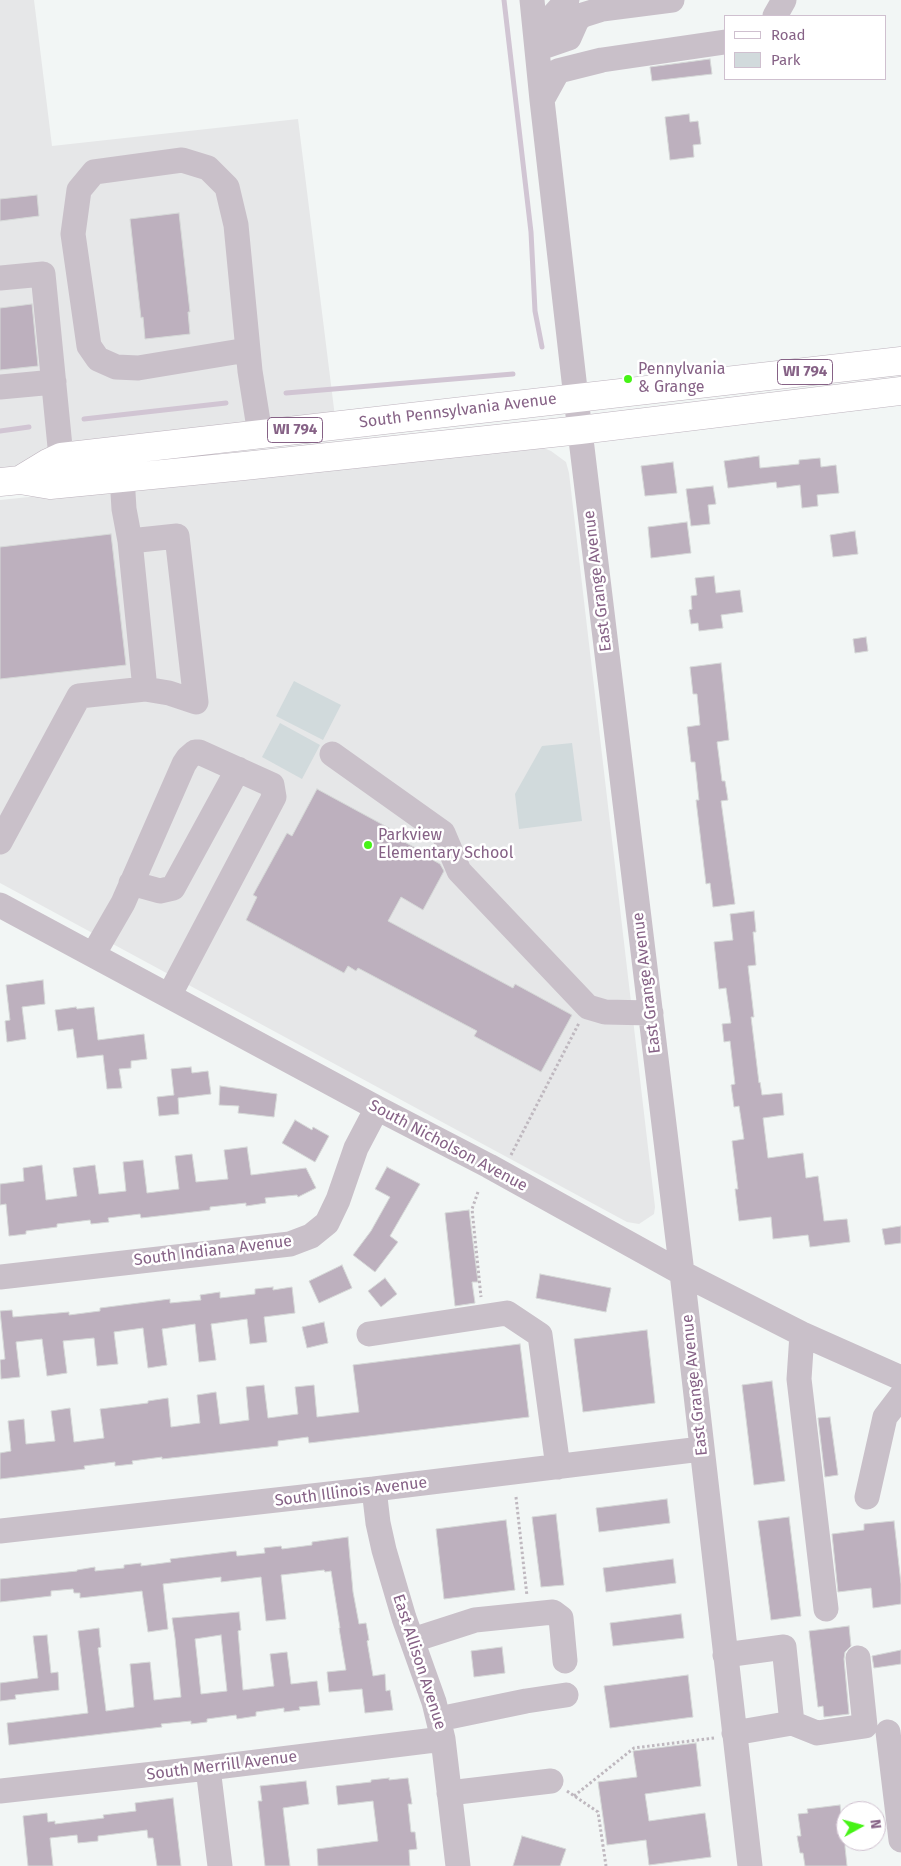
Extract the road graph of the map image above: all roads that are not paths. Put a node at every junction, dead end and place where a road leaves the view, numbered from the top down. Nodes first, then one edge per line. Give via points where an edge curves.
1 (532, 0) edge
2 (567, 0) edge
3 (672, 0) edge
4 (784, 0) edge
5 (776, 15) edge
6 (724, 42) edge
7 (537, 49) junction
8 (542, 106) junction
9 (0, 278) edge
10 (248, 350) junction
11 (901, 361) edge
12 (54, 382) junction
13 (0, 387) edge
14 (901, 391) edge
15 (576, 398) junction
16 (580, 430) junction
17 (260, 434) junction
18 (61, 457) junction
19 (122, 478) junction
20 (10, 481) edge
21 (130, 541) junction
22 (145, 689) junction
23 (332, 754) dead end
24 (238, 769) junction
25 (9, 806) edge
26 (0, 842) edge
27 (132, 883) junction
28 (0, 905) edge
29 (94, 955) junction
30 (169, 996) junction
31 (651, 1013) junction
32 (377, 1108) junction
33 (682, 1273) junction
34 (0, 1277) edge
35 (369, 1334) dead end
36 (802, 1334) junction
37 (901, 1378) edge
38 (901, 1396) edge
39 (701, 1449) junction
40 (558, 1467) junction
41 (374, 1490) junction
42 (867, 1496) dead end
43 (0, 1530) edge
44 (826, 1609) dead end
45 (413, 1640) junction
46 (725, 1656) junction
47 (858, 1658) dead end
48 (565, 1661) dead end
49 (566, 1696) dead end
50 (792, 1723) junction
51 (441, 1729) junction
52 (888, 1732) dead end
53 (724, 1735) junction
54 (208, 1768) junction
55 (552, 1781) road end
56 (0, 1791) edge
57 (449, 1793) junction
58 (901, 1840) edge
59 (220, 1866) edge
60 (458, 1866) edge
61 (750, 1866) edge

1 - 7 street, East Grange Avenue
2 - 7 street via 552,17
3 - 7 street via 602,9 583,15 577,20 569,38
4 - 5 street
6 - 8 street via 602,60 558,71
7 - 8 street, East Grange Avenue
8 - 15 street, East Grange Avenue
9 - 12 street via 44,274
10 - 10 street via 236,225 227,187 208,168 182,160 94,172 79,190 73,234 88,346 98,359 116,367 138,368
10 - 17 street
11 - 15 main road, South Pennsylvania Avenue / WI 794
12 - 13 street
12 - 18 street
14 - 16 main road, South Pennsylvania Avenue / WI 794
15 - 16 street, East Grange Avenue
15 - 17 main road, South Pennsylvania Avenue / WI 794
16 - 19 main road, South Pennsylvania Avenue / WI 794
16 - 31 street, East Grange Avenue
17 - 18 main road, South Pennsylvania Avenue / WI 794
18 - 20 main road, South Pennsylvania Avenue / WI 794
19 - 20 main road, South Pennsylvania Avenue / WI 794 via 50,485
19 - 21 street
21 - 22 street
21 - 22 street via 177,536 196,702
22 - 25 street via 80,696
23 - 31 street via 443,833 459,871 588,1007 605,1012
24 - 27 street via 174,888 160,891
24 - 27 street via 199,752 188,758
24 - 30 street via 272,785 274,797
25 - 26 street
27 - 29 street
28 - 29 street, South Nicholson Avenue
29 - 30 street, South Nicholson Avenue
30 - 32 street, South Nicholson Avenue
31 - 33 street, East Grange Avenue
32 - 33 street, South Nicholson Avenue
32 - 34 street, South Indiana Avenue via 356,1148 327,1223 311,1236 290,1244
33 - 36 street, South Nicholson Avenue
33 - 39 street, East Grange Avenue
35 - 40 street via 507,1313 540,1335
36 - 37 street, South Nicholson Avenue
36 - 44 street via 799,1379
38 - 42 street via 885,1417
39 - 40 street, South Illinois Avenue
39 - 46 street, East Grange Avenue
40 - 41 street, South Illinois Avenue
41 - 43 street, South Illinois Avenue
41 - 45 street, East Allison Avenue via 384,1550
45 - 48 street via 475,1620 553,1612 561,1618
45 - 51 street, East Allison Avenue
46 - 50 street via 784,1647
46 - 53 street, East Grange Avenue
47 - 50 street via 865,1726 817,1733
49 - 51 street, South Merrill Avenue via 526,1701
50 - 53 street
51 - 54 street, South Merrill Avenue
51 - 57 street, East Allison Avenue
52 - 58 street
53 - 61 street, East Grange Avenue
54 - 56 street, South Merrill Avenue
54 - 59 street
55 - 57 street
57 - 60 street, East Allison Avenue

